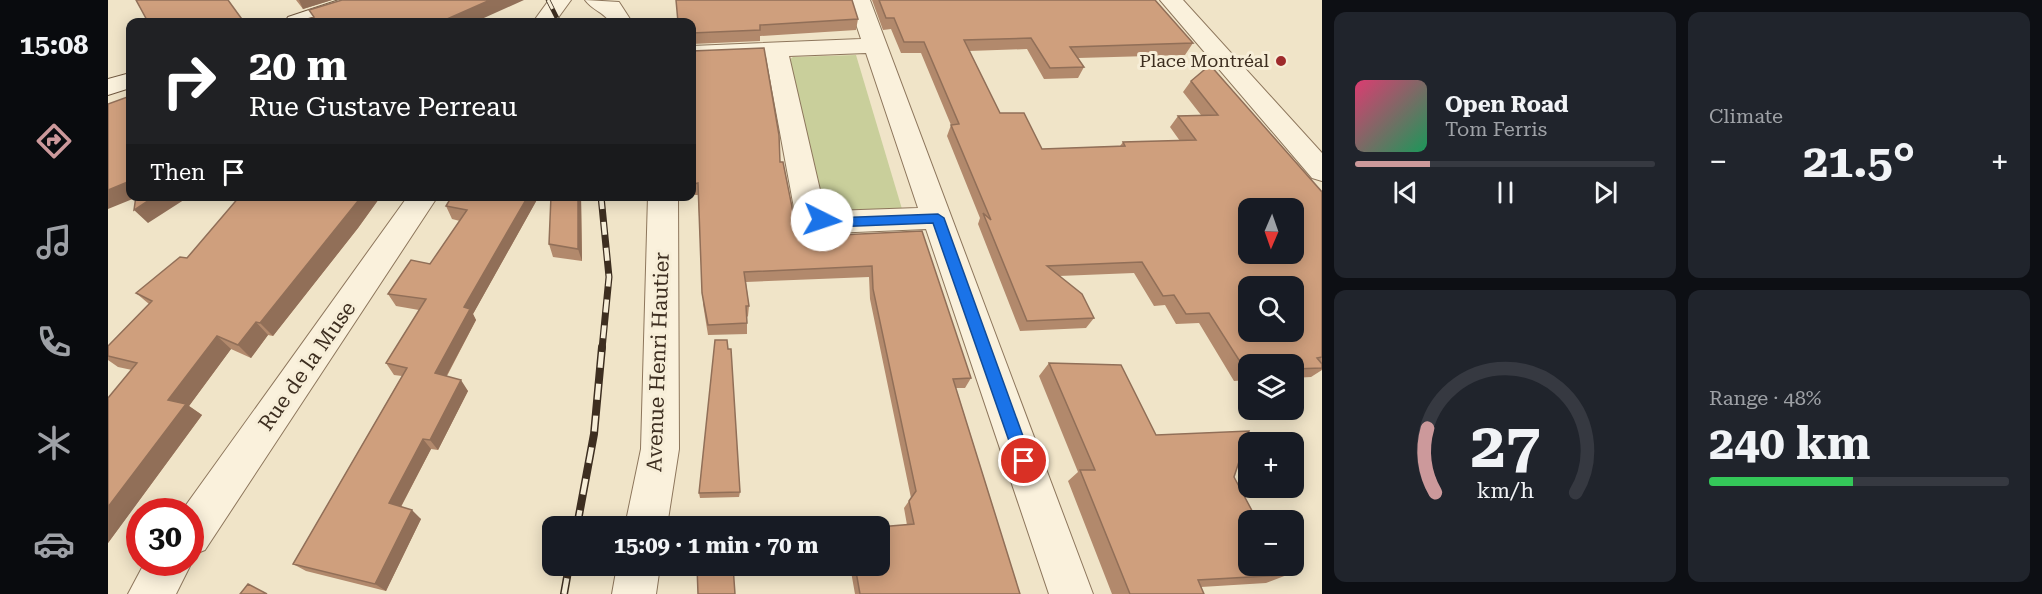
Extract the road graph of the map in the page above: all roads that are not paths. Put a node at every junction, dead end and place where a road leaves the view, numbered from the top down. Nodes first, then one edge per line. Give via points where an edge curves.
1 (361, 0) edge
2 (560, 0) edge
3 (596, 0) edge
4 (859, 0) edge
5 (1171, 0) edge
6 (308, 18) edge
7 (547, 18) edge
8 (618, 18) edge
9 (876, 46) junction
10 (776, 50) junction
11 (696, 53) edge
12 (126, 81) edge
13 (108, 87) edge
14 (1322, 138) edge
15 (1294, 139) junction
16 (1322, 171) edge
17 (421, 201) edge
18 (663, 201) edge
19 (938, 218) junction
20 (204, 515) edge
21 (648, 516) edge
22 (162, 576) edge
23 (637, 576) edge
24 (150, 594) edge
25 (634, 594) edge
26 (1071, 594) edge

1 - 6 street
2 - 7 street
3 - 8 street via 611,7
4 - 9 street
5 - 15 street
9 - 10 street
9 - 19 street
10 - 11 street
10 - 19 street via 809,208 832,222
12 - 13 street
14 - 15 street
15 - 16 street
17 - 20 street, Rue de la Muse
18 - 21 street, Avenue Henri Hautier via 660,449
19 - 26 street
22 - 24 street
23 - 25 street

